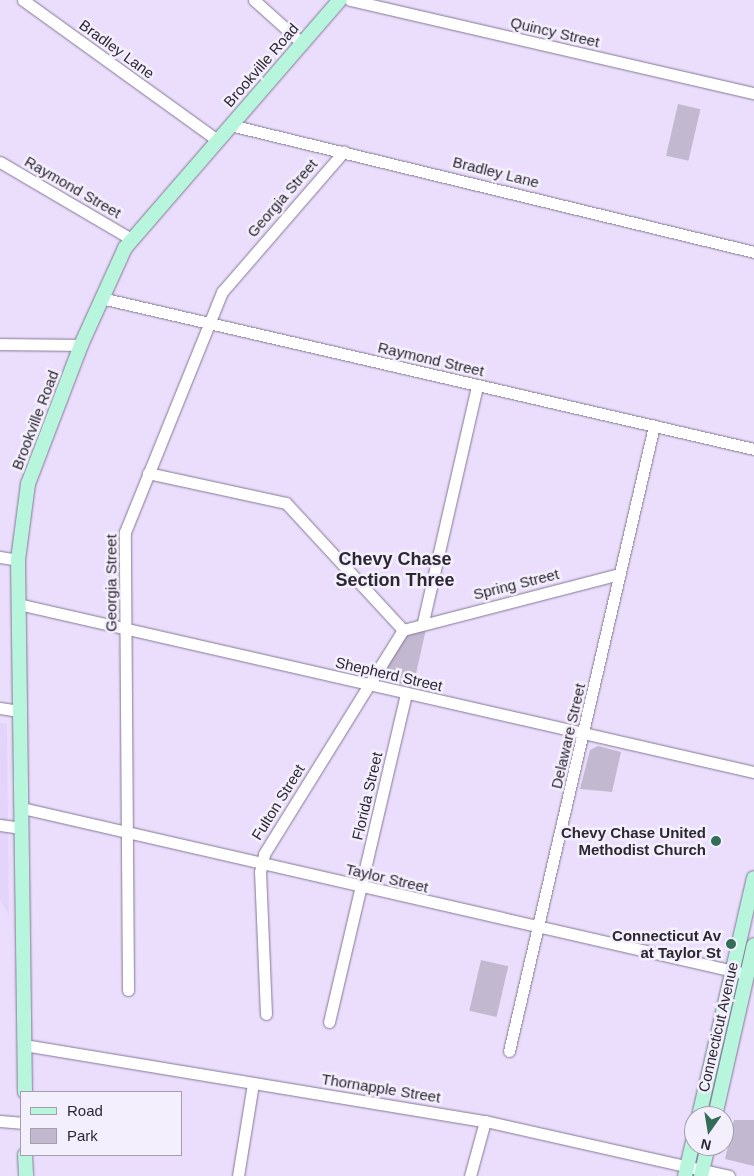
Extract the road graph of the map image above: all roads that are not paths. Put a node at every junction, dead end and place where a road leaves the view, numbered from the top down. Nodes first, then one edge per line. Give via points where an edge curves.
1 (23, 0) edge
2 (254, 0) edge
3 (340, 0) edge
4 (350, 0) edge
5 (302, 43) junction
6 (754, 93) edge
7 (230, 125) junction
8 (217, 140) junction
9 (344, 151) junction
10 (0, 162) edge
11 (131, 239) junction
12 (754, 252) edge
13 (101, 298) junction
14 (209, 324) junction
15 (0, 344) edge
16 (81, 345) junction
17 (477, 386) junction
18 (654, 426) junction
19 (754, 449) edge
20 (148, 473) junction
21 (0, 557) edge
22 (18, 560) junction
23 (620, 574) junction
24 (18, 604) junction
25 (423, 622) junction
26 (125, 629) junction
27 (403, 630) junction
28 (370, 685) junction
29 (406, 694) junction
30 (0, 708) edge
31 (19, 711) junction
32 (584, 734) junction
33 (754, 772) edge
34 (22, 808) junction
35 (0, 825) edge
36 (22, 828) junction
37 (128, 833) junction
38 (261, 864) junction
39 (754, 878) edge
40 (361, 887) junction
41 (539, 928) junction
42 (754, 945) edge
43 (733, 970) junction
44 (747, 974) junction
45 (128, 990) dead end
46 (266, 1014) dead end
47 (329, 1022) dead end
48 (24, 1044) junction
49 (509, 1051) dead end
50 (253, 1082) junction
51 (25, 1091) edge
52 (701, 1106) edge
53 (717, 1106) edge
54 (0, 1121) edge
55 (485, 1121) junction
56 (20, 1123) edge
57 (25, 1156) edge
58 (690, 1156) edge
59 (706, 1156) edge
60 (686, 1171) edge
61 (702, 1173) edge
62 (26, 1176) edge
63 (238, 1176) edge
64 (470, 1176) edge
65 (729, 1176) edge

1 - 8 street, Bradley Lane
2 - 5 street
3 - 5 main road, Brookville Road
4 - 6 street, Quincy Street
5 - 7 main road, Brookville Road
7 - 8 main road, Brookville Road
7 - 9 street, Bradley Lane
8 - 11 main road, Brookville Road
9 - 12 street, Bradley Lane
9 - 14 street, Georgia Street via 228,282
10 - 11 street, Raymond Street
11 - 13 main road, Brookville Road
13 - 14 street, Raymond Street
13 - 16 main road, Brookville Road
14 - 17 street, Raymond Street
14 - 20 street, Georgia Street
15 - 16 street
16 - 22 main road, Brookville Road via 28,484
17 - 18 street, Raymond Street
17 - 25 street
18 - 19 street, Raymond Street
18 - 23 street, Delaware Street
20 - 26 street, Georgia Street via 124,532
20 - 27 street via 286,503
21 - 22 street
22 - 24 main road, Brookville Road
23 - 25 street, Spring Street
23 - 32 street, Delaware Street
24 - 26 street, Shepherd Street
24 - 31 main road, Brookville Road
25 - 27 street, Spring Street
26 - 28 street, Shepherd Street
26 - 37 street, Georgia Street
27 - 28 street, Fulton Street
28 - 29 street, Shepherd Street
28 - 38 street, Fulton Street
29 - 32 street, Shepherd Street
29 - 40 street, Florida Street
30 - 31 street
31 - 34 main road, Brookville Road
32 - 33 street, Shepherd Street
32 - 41 street, Delaware Street
34 - 36 main road, Brookville Road
34 - 37 street, Taylor Street
35 - 36 street
36 - 48 main road, Brookville Road
37 - 38 street, Taylor Street
37 - 45 street, Georgia Street
38 - 40 street, Taylor Street
38 - 46 street, Fulton Street
39 - 43 main road, Connecticut Avenue
40 - 41 street, Taylor Street
40 - 47 street, Florida Street
41 - 43 street, Taylor Street
41 - 49 street, Delaware Street
42 - 44 main road, Connecticut Avenue
43 - 44 street, Taylor Street
43 - 52 main road, Connecticut Avenue
44 - 53 main road, Connecticut Avenue
48 - 50 street, Thornapple Street
48 - 51 main road, Brookville Road
50 - 55 street, Thornapple Street
50 - 63 street
54 - 56 street
55 - 60 street, Thornapple Street
55 - 64 street
57 - 62 main road
58 - 60 main road
59 - 61 main road
60 - 61 street, Thornapple Street
61 - 65 street, Thornapple Street

